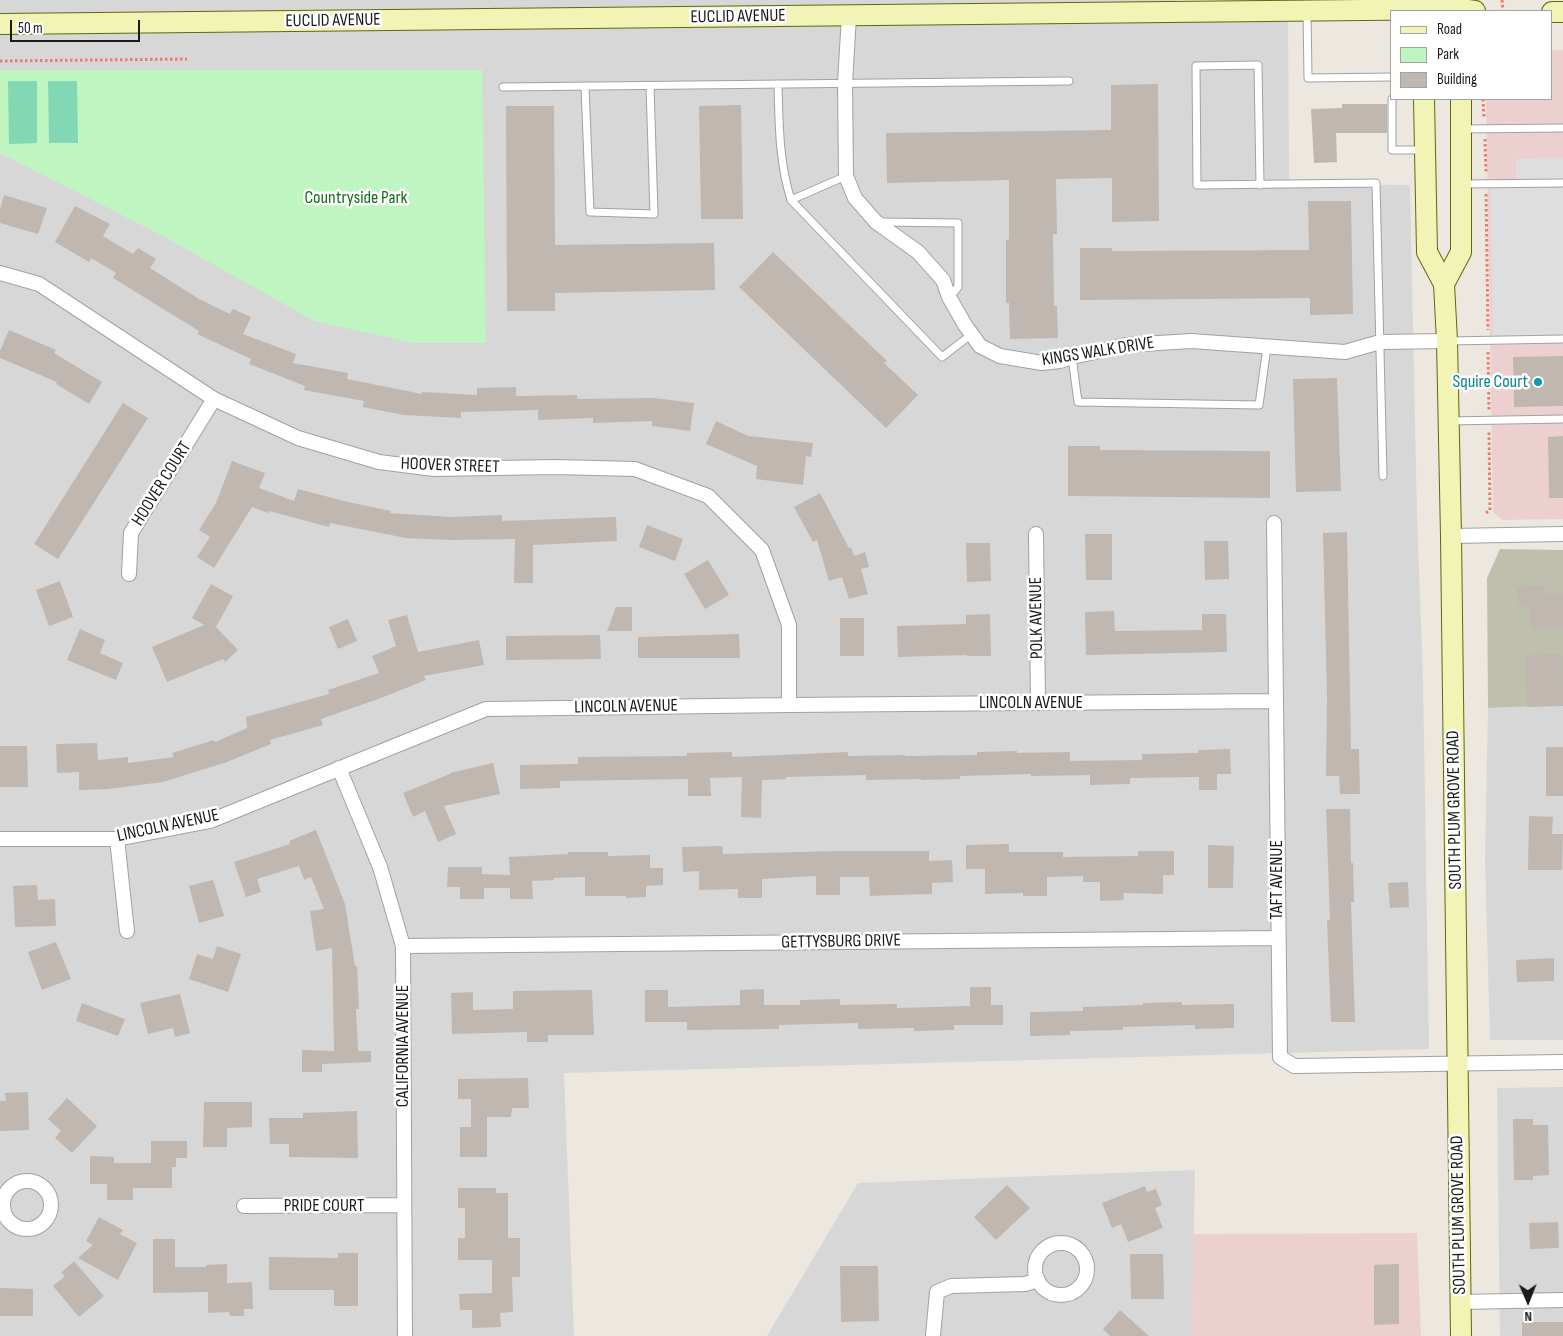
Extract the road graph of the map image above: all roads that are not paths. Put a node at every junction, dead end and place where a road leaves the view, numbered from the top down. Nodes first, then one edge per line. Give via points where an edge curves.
1 (1274, 6) edge
2 (1319, 8) edge
3 (1465, 8) edge
4 (1390, 10) edge
5 (1437, 10) edge
6 (849, 16) junction
7 (0, 24) edge
8 (1390, 77) edge
9 (1069, 81) dead end
10 (845, 83) junction
11 (778, 84) junction
12 (585, 86) junction
13 (650, 86) junction
14 (504, 87) dead end
15 (1392, 100) edge
16 (1424, 100) edge
17 (1460, 100) edge
18 (1563, 128) edge
19 (1460, 130) junction
20 (1425, 150) junction
21 (846, 176) junction
22 (1563, 182) edge
23 (1461, 184) junction
24 (1260, 185) junction
25 (791, 200) junction
26 (876, 222) junction
27 (0, 273) edge
28 (1444, 284) junction
29 (949, 297) junction
30 (972, 334) junction
31 (1563, 339) edge
32 (1447, 341) junction
33 (1380, 342) junction
34 (1267, 347) junction
35 (1072, 357) junction
36 (214, 399) junction
37 (1563, 419) edge
38 (1449, 421) junction
39 (1383, 476) dead end
40 (1274, 523) dead end
41 (1036, 534) dead end
42 (1563, 534) edge
43 (1451, 536) junction
44 (130, 574) dead end
45 (1276, 701) junction
46 (1038, 703) junction
47 (789, 705) junction
48 (340, 768) junction
49 (0, 839) edge
50 (117, 839) junction
51 (127, 931) dead end
52 (1278, 938) junction
53 (404, 946) junction
54 (1563, 1062) edge
55 (1457, 1064) junction
56 (404, 1205) junction
57 (244, 1206) dead end
58 (1038, 1280) dead end
59 (1563, 1300) edge
60 (1460, 1302) junction
61 (405, 1336) edge
62 (934, 1336) edge
63 (1461, 1336) edge

1 - 2 main road, EUCLID AVENUE
1 - 6 main road, EUCLID AVENUE
2 - 4 main road, EUCLID AVENUE
2 - 8 lane via 1308,78
3 - 5 main road, EUCLID AVENUE
6 - 7 main road, EUCLID AVENUE
6 - 10 street, KINGS WALK DRIVE
9 - 10 lane
10 - 11 lane
10 - 21 street, KINGS WALK DRIVE
11 - 13 lane
11 - 25 lane via 784,178
12 - 13 lane
12 - 13 lane via 590,212 654,214
12 - 14 lane
15 - 20 lane via 1392,150
16 - 20 main road, SOUTH PLUM GROVE ROAD
17 - 19 main road
18 - 19 lane
19 - 23 main road
20 - 28 main road, SOUTH PLUM GROVE ROAD via 1427,252
21 - 25 lane
21 - 26 street, KINGS WALK DRIVE via 855,198
22 - 23 lane
23 - 28 main road via 1461,252
24 - 24 lane via 1197,185 1196,66 1258,65
24 - 33 lane via 1376,183
25 - 30 lane via 942,357
26 - 29 street, KINGS WALK DRIVE via 918,252 943,280
26 - 29 lane via 958,223 958,286
27 - 36 street, HOOVER STREET via 39,284
28 - 32 main road, SOUTH PLUM GROVE ROAD
29 - 30 street, KINGS WALK DRIVE
30 - 35 street, KINGS WALK DRIVE via 980,346 1000,356 1042,363
31 - 32 lane
32 - 33 street, KINGS WALK DRIVE
32 - 38 main road, SOUTH PLUM GROVE ROAD
33 - 34 street, KINGS WALK DRIVE via 1345,352
33 - 39 lane
34 - 35 street, KINGS WALK DRIVE via 1191,341 1153,342
34 - 35 lane via 1259,405 1078,402
36 - 44 street, HOOVER COURT via 131,533
36 - 47 street, HOOVER STREET via 298,438 379,462 434,469 635,469 708,496 762,550 789,625
37 - 38 lane
38 - 43 main road, SOUTH PLUM GROVE ROAD
40 - 45 street, TAFT AVENUE
41 - 46 street, POLK AVENUE
42 - 43 street
43 - 55 main road, SOUTH PLUM GROVE ROAD
45 - 46 street, LINCOLN AVENUE
45 - 52 street, TAFT AVENUE
46 - 47 street, LINCOLN AVENUE
47 - 48 street, LINCOLN AVENUE via 486,709
48 - 50 street, LINCOLN AVENUE via 210,821
48 - 53 street, CALIFORNIA AVENUE via 380,867
49 - 50 street, LINCOLN AVENUE
50 - 51 street
52 - 53 street, GETTYSBURG DRIVE
52 - 55 street, TAFT AVENUE via 1280,1057 1294,1066
53 - 56 street, CALIFORNIA AVENUE
54 - 55 street
55 - 60 main road, SOUTH PLUM GROVE ROAD
56 - 57 street, PRIDE COURT
56 - 61 street, CALIFORNIA AVENUE
58 - 62 street via 1025,1284 951,1286 937,1292
59 - 60 street
60 - 63 main road, SOUTH PLUM GROVE ROAD

